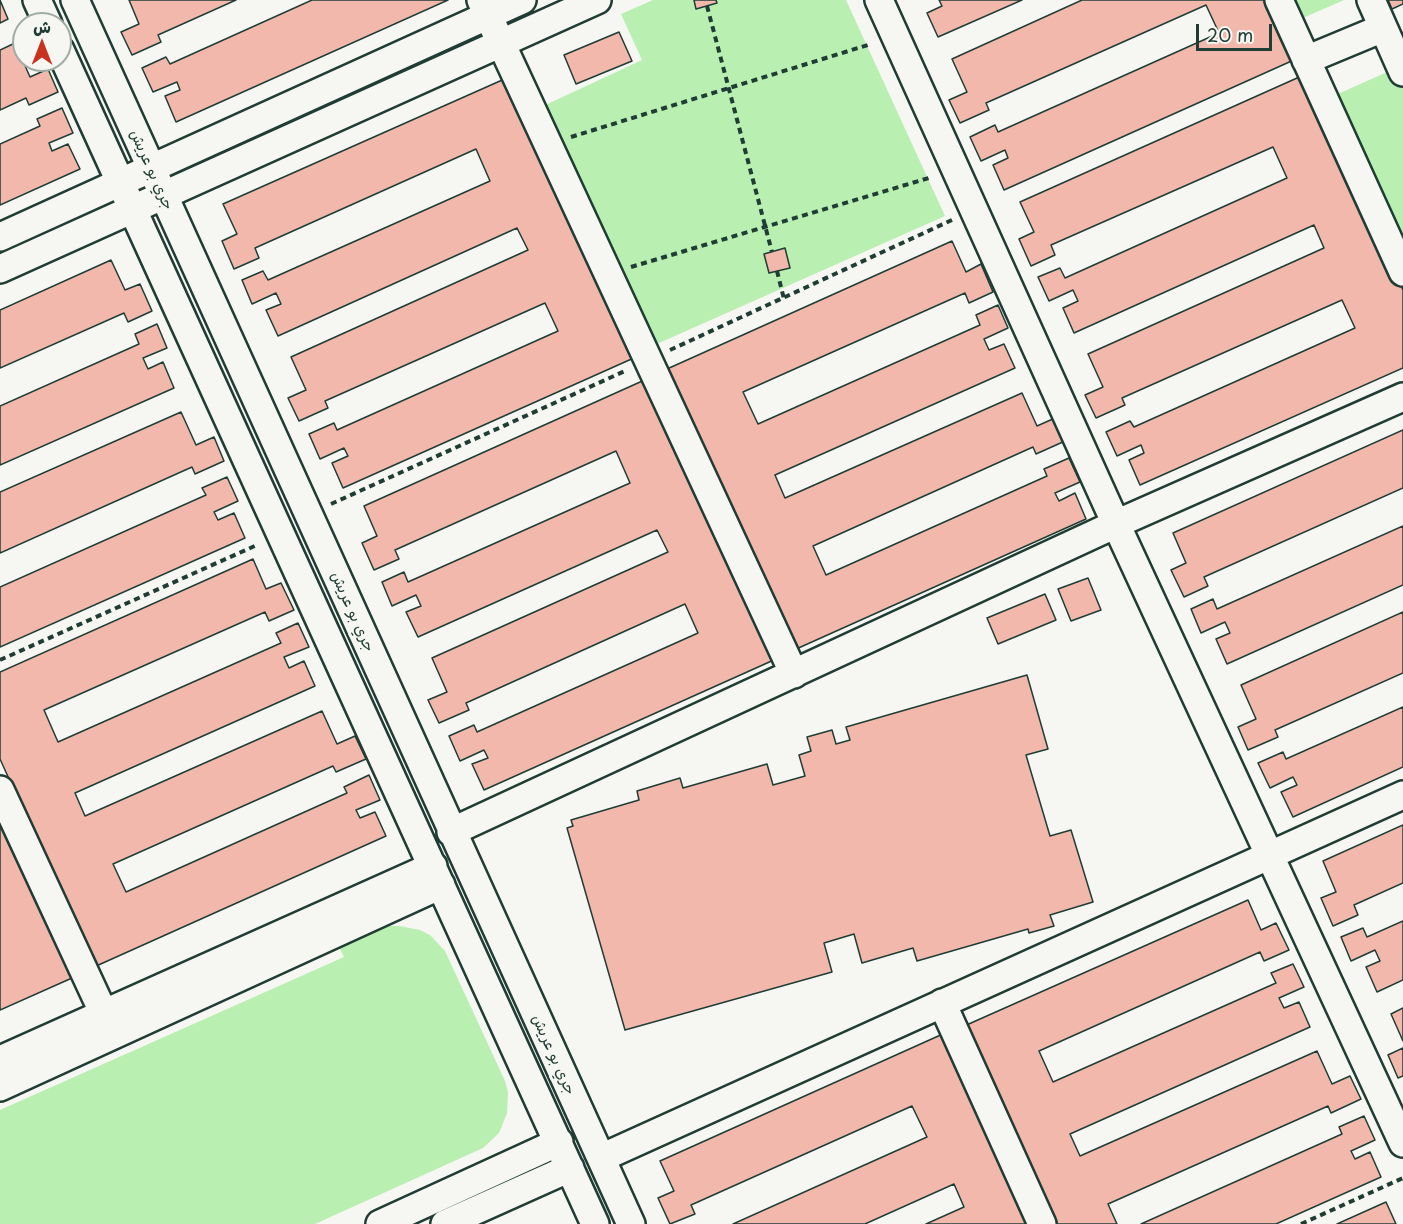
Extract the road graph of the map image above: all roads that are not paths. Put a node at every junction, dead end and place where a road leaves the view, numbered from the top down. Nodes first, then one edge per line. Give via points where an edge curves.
1 (75, 0) edge
2 (522, 0) edge
3 (597, 0) edge
4 (879, 0) edge
5 (1279, 0) edge
6 (1371, 0) edge
7 (484, 8) edge
8 (1383, 28) junction
9 (500, 43) junction
10 (1306, 60) junction
11 (70, 72) edge
12 (1403, 72) edge
13 (151, 169) junction
14 (122, 182) junction
15 (163, 195) junction
16 (132, 209) junction
17 (0, 237) edge
18 (0, 269) edge
19 (1403, 272) edge
20 (1403, 396) edge
21 (1116, 524) junction
22 (794, 674) junction
23 (0, 790) edge
24 (1403, 795) edge
25 (452, 832) junction
26 (1269, 855) junction
27 (437, 875) junction
28 (942, 1003) junction
29 (104, 1014) junction
30 (0, 1060) edge
31 (0, 1087) edge
32 (559, 1142) junction
33 (1403, 1143) edge
34 (601, 1158) junction
35 (570, 1168) junction
36 (380, 1224) edge
37 (445, 1224) edge
38 (595, 1224) edge
39 (631, 1224) edge
40 (1042, 1224) edge

1 - 13 street, جري بو عريش
2 - 7 street
3 - 9 street
4 - 21 street
5 - 10 street
6 - 8 street
7 - 9 street
7 - 13 street
8 - 10 street
8 - 12 street
9 - 15 street
9 - 22 street
10 - 19 street
11 - 14 street, جري بو عريش
13 - 14 street
13 - 15 street, جري بو عريش
14 - 16 street, جري بو عريش
14 - 17 street
15 - 16 street
15 - 25 street, جري بو عريش
16 - 18 street
16 - 27 street, جري بو عريش
20 - 21 street
21 - 22 street
21 - 26 street
22 - 25 street
23 - 29 street
24 - 26 street
25 - 34 street, جري بو عريش
26 - 28 street
26 - 33 street
27 - 29 street
27 - 31 street
27 - 32 street, جري بو عريش
28 - 34 street
28 - 40 street
29 - 30 street
32 - 35 street, جري بو عريش
32 - 36 street
34 - 39 street, جري بو عريش
35 - 37 street
35 - 38 street, جري بو عريش

